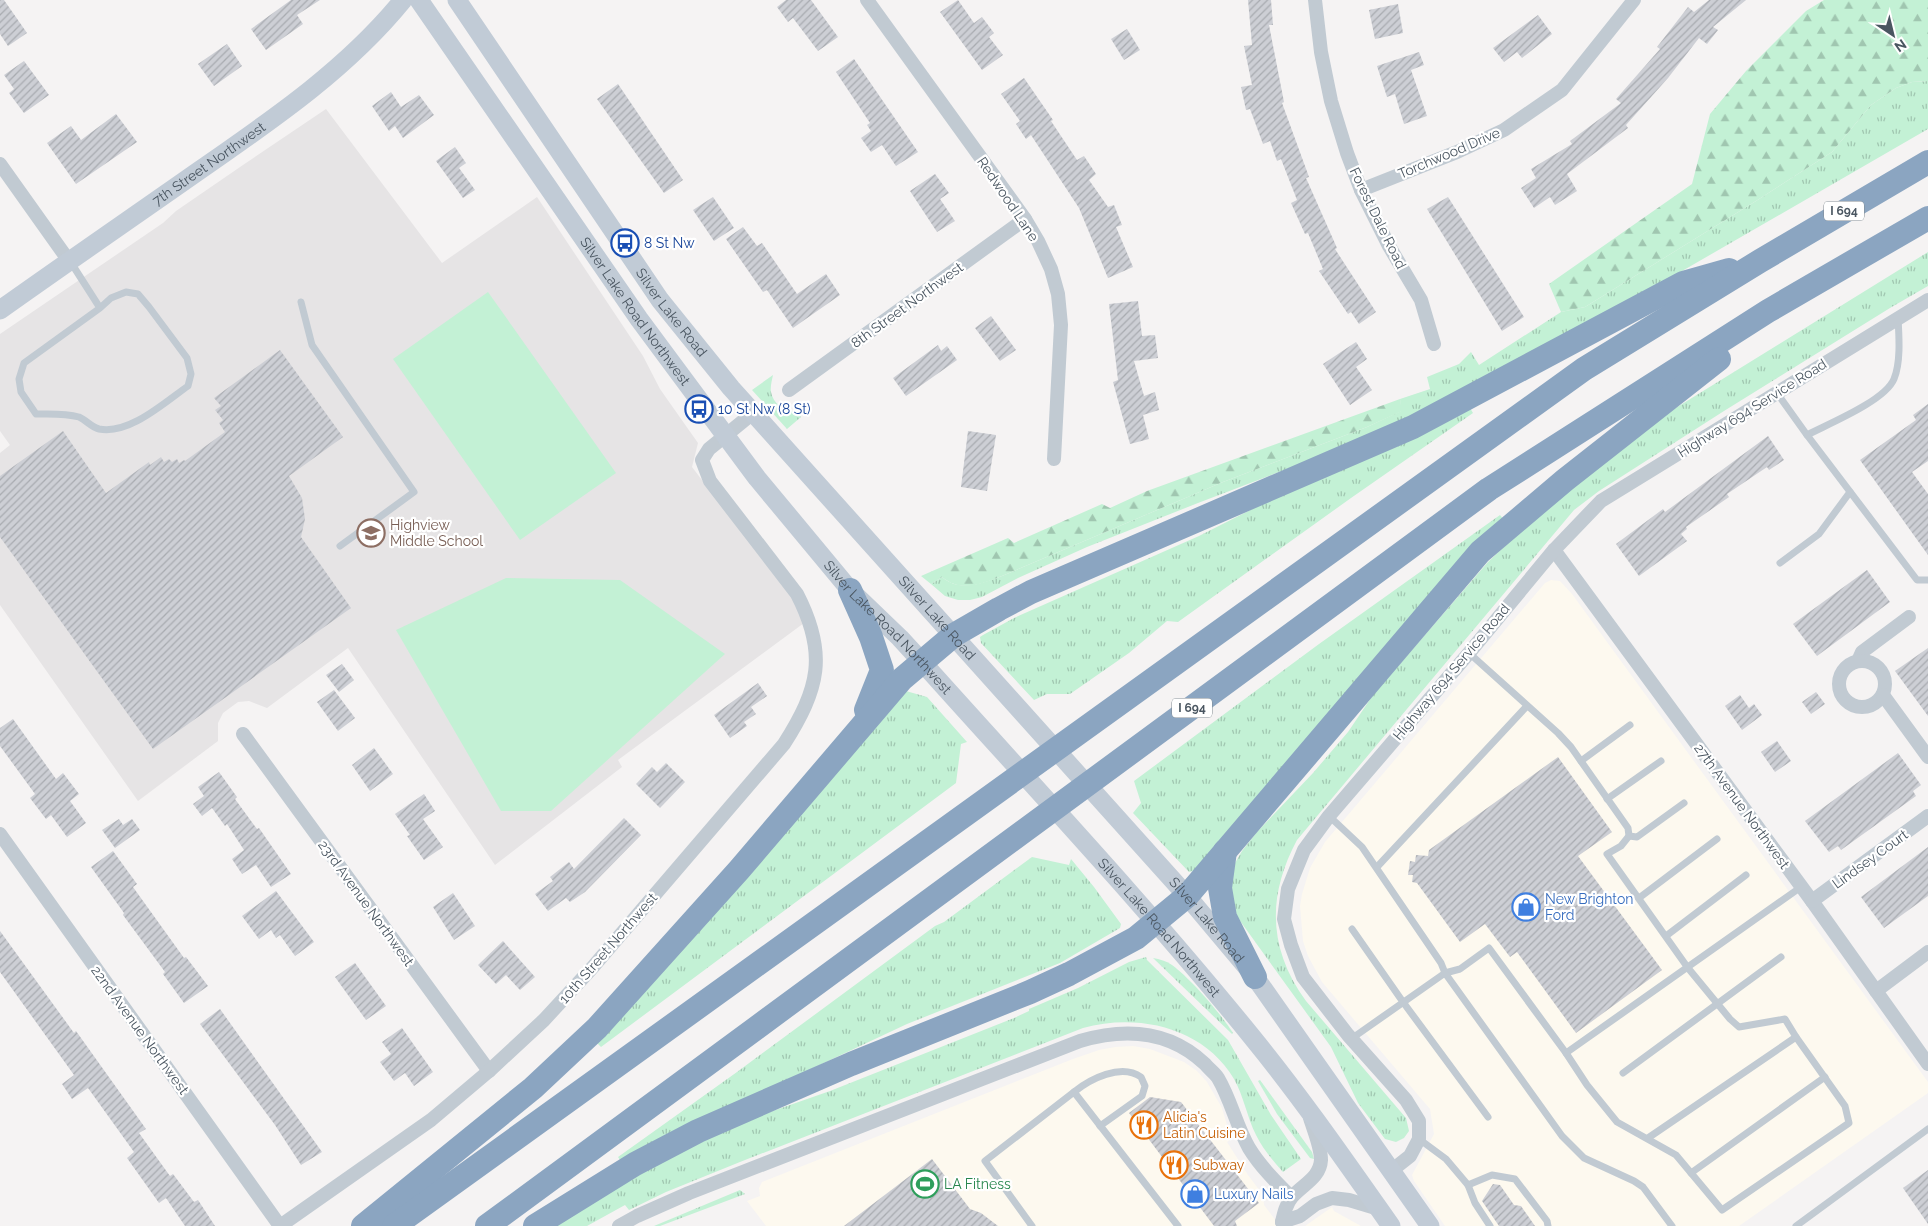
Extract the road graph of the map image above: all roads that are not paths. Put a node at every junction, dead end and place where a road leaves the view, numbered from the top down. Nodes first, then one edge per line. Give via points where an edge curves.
1 (403, 0) edge
2 (419, 0) edge
3 (457, 0) edge
4 (867, 0) edge
5 (1315, 0) edge
6 (1634, 0) edge
7 (1928, 162) edge
8 (0, 164) edge
9 (1361, 190) junction
10 (1025, 219) junction
11 (1923, 221) edge
12 (70, 261) junction
13 (1760, 261) junction
14 (1928, 300) edge
15 (301, 302) dead end
16 (100, 308) junction
17 (0, 310) edge
18 (1898, 318) junction
19 (1434, 344) dead end
20 (789, 390) dead end
21 (1777, 392) junction
22 (753, 413) junction
23 (725, 435) junction
24 (1807, 435) junction
25 (1054, 459) dead end
26 (1850, 492) junction
27 (340, 546) dead end
28 (1554, 550) junction
29 (1780, 563) dead end
30 (1928, 580) edge
31 (850, 590) junction
32 (1909, 617) dead end
33 (954, 635) junction
34 (1469, 653) junction
35 (1858, 661) junction
36 (922, 662) junction
37 (1883, 695) junction
38 (1527, 706) junction
39 (1630, 725) dead end
40 (859, 728) junction
41 (243, 734) dead end
42 (1928, 757) edge
43 (1581, 761) junction
44 (1661, 761) dead end
45 (1607, 799) junction
46 (1684, 802) dead end
47 (1330, 816) junction
48 (1928, 816) edge
49 (0, 834) edge
50 (1629, 836) junction
51 (1717, 839) dead end
52 (1225, 851) junction
53 (1377, 867) junction
54 (1746, 875) dead end
55 (1802, 887) junction
56 (1187, 896) junction
57 (1638, 898) junction
58 (1812, 901) junction
59 (1156, 923) junction
60 (1352, 929) dead end
61 (1666, 936) junction
62 (1928, 952) edge
63 (1782, 957) dead end
64 (1688, 968) junction
65 (1445, 973) junction
66 (1255, 978) junction
67 (1876, 991) junction
68 (1403, 1002) junction
69 (1718, 1004) junction
70 (1796, 1037) junction
71 (1352, 1039) junction
72 (1566, 1053) junction
73 (1928, 1064) edge
74 (489, 1071) junction
75 (1623, 1073) dead end
76 (1825, 1077) junction
77 (1074, 1092) junction
78 (1308, 1112) junction
79 (1488, 1117) dead end
80 (1100, 1126) junction
81 (1928, 1130) edge
82 (1648, 1138) junction
83 (1420, 1139) junction
84 (1391, 1171) junction
85 (1691, 1173) junction
86 (1468, 1185) junction
87 (1291, 1197) junction
88 (1379, 1209) junction
89 (1280, 1224) edge
90 (280, 1226) edge
91 (363, 1226) edge
92 (394, 1226) edge
93 (487, 1226) edge
94 (535, 1226) edge
95 (620, 1226) edge
96 (1032, 1226) edge
97 (1178, 1226) edge
98 (1390, 1226) edge
99 (1430, 1226) edge
100 (1490, 1226) edge
101 (1548, 1226) edge
102 (1672, 1226) edge
103 (1796, 1226) edge

1 - 12 main road, 7th Street Northwest via 339,66 266,124
2 - 23 main road, Silver Lake Road Northwest via 640,319
3 - 22 main road, Silver Lake Road via 660,300
4 - 10 street, Redwood Lane
5 - 9 street, Forest Dale Road via 1331,101
6 - 9 street, Torchwood Drive via 1562,90 1511,125 1457,152
7 - 13 highway, I 694
8 - 12 street
9 - 19 street, Forest Dale Road via 1421,300
10 - 20 street, 8th Street Northwest
10 - 25 street, Redwood Lane via 1051,269 1062,325
11 - 52 highway via 1723,356 1497,536 1464,568
11 - 93 highway, I 694 via 1768,311 1489,489
12 - 16 lane
12 - 17 main road, 7th Street Northwest
13 - 33 highway via 1683,283 1437,416 1023,596
13 - 92 highway, I 694 via 1584,369
14 - 18 street, Highway 694 Service Road
15 - 27 lane via 312,345 414,492
16 - 16 lane via 24,363 19,379 21,392 36,414 79,418 96,428 109,430 136,423 188,386 191,374 187,358 138,294 126,292 111,298
18 - 21 street, Highway 694 Service Road
18 - 24 lane via 1899,348 1894,380 1880,397
21 - 24 lane
21 - 28 street, Highway 694 Service Road via 1601,502
22 - 23 street
22 - 33 main road, Silver Lake Road
23 - 31 main road, Silver Lake Road Northwest
23 - 74 street, 10th Street Northwest via 702,460 704,469 798,594 808,615 817,658 809,701 784,744 592,968 544,1020
24 - 26 lane
26 - 29 lane via 1819,534
26 - 30 lane via 1917,580
28 - 34 street, Highway 694 Service Road
28 - 55 street, 27th Avenue Northwest
31 - 36 main road, Silver Lake Road Northwest
31 - 40 highway via 882,670
32 - 35 street via 1862,652
33 - 36 highway
33 - 56 main road, Silver Lake Road
34 - 38 lane
34 - 47 street, Highway 694 Service Road
35 - 37 street via 1878,667 1885,680
35 - 37 street via 1845,668 1841,675 1839,683 1843,697 1849,703 1864,707
36 - 40 highway via 902,679
36 - 59 main road, Silver Lake Road Northwest
37 - 42 street
38 - 43 lane via 1558,733
38 - 53 lane
39 - 43 lane
40 - 91 highway via 739,870 597,1028 533,1088
41 - 74 street, 23rd Avenue Northwest
43 - 45 lane
44 - 45 lane
45 - 50 lane via 1628,828
46 - 50 lane via 1637,837
47 - 53 lane via 1362,847
47 - 71 street, Highway 694 Service Road via 1304,850 1288,890 1284,919 1303,977
48 - 58 street, Lindsey Court
49 - 90 street, 22nd Avenue Northwest
50 - 57 lane via 1607,854
51 - 57 lane
52 - 56 highway
52 - 66 highway via 1220,888 1226,917
53 - 65 lane via 1441,962
54 - 61 lane
55 - 58 street, 27th Avenue Northwest
55 - 64 lane
56 - 59 highway
56 - 66 main road, Silver Lake Road
57 - 61 lane
58 - 67 street, 27th Avenue Northwest
59 - 78 main road, Silver Lake Road Northwest via 1253,1038
59 - 94 highway via 1136,938 1050,983 851,1064 675,1142
60 - 68 lane
61 - 64 lane
62 - 67 street
63 - 69 lane
64 - 69 lane
64 - 72 lane
65 - 68 lane
65 - 72 lane via 1460,969 1489,948
65 - 102 lane via 1562,1136 1584,1158 1643,1187
66 - 84 main road, Silver Lake Road
67 - 73 street, 27th Avenue Northwest
68 - 71 lane
68 - 79 lane
69 - 70 lane via 1739,1027 1785,1018
69 - 75 lane
70 - 76 lane
70 - 82 lane
71 - 83 street, Highway 694 Service Road via 1406,1100 1419,1121
72 - 82 lane via 1617,1122
74 - 90 street, 10th Street Northwest via 430,1120
76 - 85 lane
76 - 85 lane via 1845,1106 1849,1123 1722,1210
77 - 80 lane
77 - 80 lane via 1088,1081 1100,1077 1124,1072 1141,1077 1145,1086 1142,1096
77 - 96 lane via 984,1161
78 - 87 street via 1320,1166 1316,1175
78 - 88 main road, Silver Lake Road Northwest
80 - 97 lane
81 - 103 lane
82 - 85 lane via 1676,1155
83 - 84 street via 1410,1156
83 - 86 lane via 1446,1159
84 - 99 main road, Silver Lake Road
86 - 100 lane
86 - 101 lane via 1492,1175 1515,1179
87 - 89 street
87 - 95 street via 1250,1150 1217,1076 1199,1058 1185,1048 1159,1038 1122,1033 1104,1034 1080,1042 689,1193
88 - 89 street via 1332,1198
88 - 98 main road, Silver Lake Road Northwest

